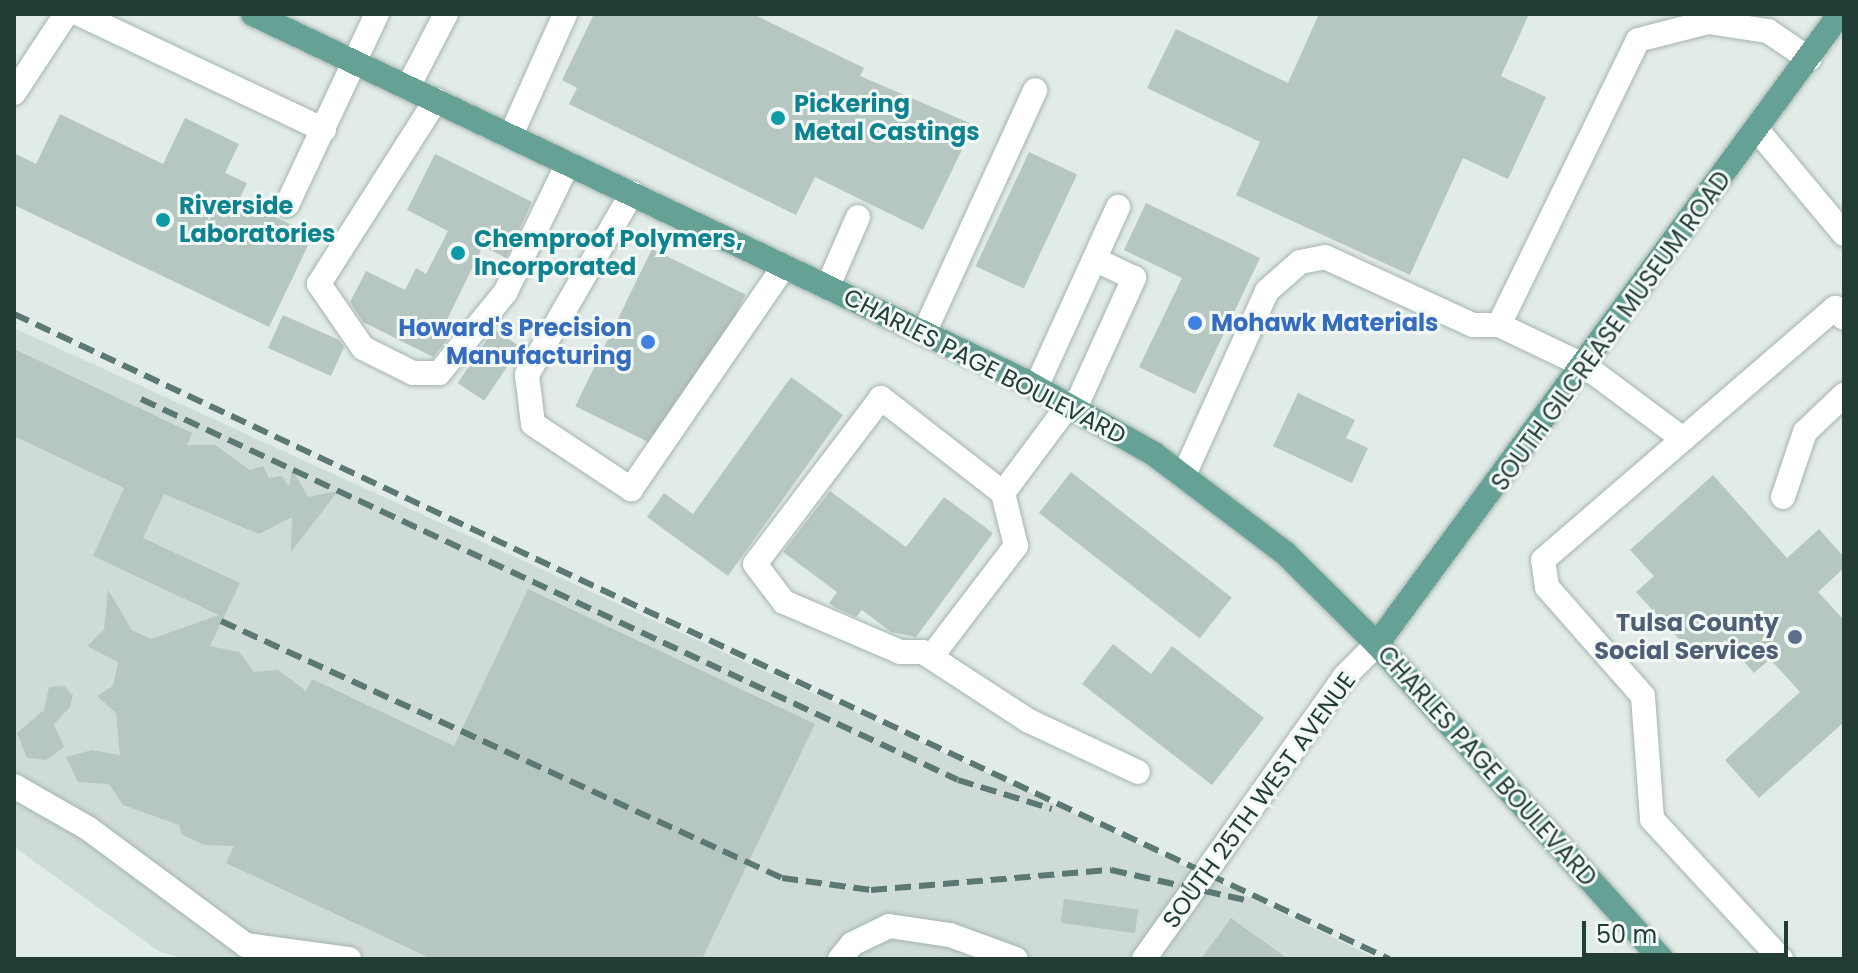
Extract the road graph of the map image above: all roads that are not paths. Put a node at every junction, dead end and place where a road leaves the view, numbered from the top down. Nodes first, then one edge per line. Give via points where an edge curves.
1 (66, 14) edge
2 (79, 14) edge
3 (253, 14) edge
4 (377, 14) edge
5 (446, 14) edge
6 (565, 14) edge
7 (1840, 14) edge
8 (1809, 59) junction
9 (357, 63) junction
10 (408, 87) junction
11 (1035, 90) dead end
12 (14, 93) edge
13 (436, 100) junction
14 (324, 130) junction
15 (1758, 131) junction
16 (511, 135) junction
17 (568, 163) junction
18 (632, 193) junction
19 (287, 205) dead end
20 (1118, 207) dead end
21 (858, 217) dead end
22 (1843, 232) edge
23 (1094, 259) junction
24 (784, 266) junction
25 (828, 286) junction
26 (1844, 318) edge
27 (1499, 325) junction
28 (924, 333) junction
29 (1585, 366) junction
30 (1036, 387) junction
31 (1844, 395) edge
32 (1073, 405) junction
33 (1683, 439) junction
34 (1184, 475) junction
35 (1003, 493) junction
36 (1783, 497) dead end
37 (1377, 644) junction
38 (931, 657) junction
39 (1138, 772) dead end
40 (14, 786) edge
41 (349, 959) edge
42 (840, 959) edge
43 (1016, 959) edge
44 (1144, 959) edge
45 (1662, 959) edge
46 (1781, 959) edge

1 - 12 street
2 - 14 street
3 - 9 main road, CHARLES PAGE BOULEVARD
4 - 9 street
5 - 10 street
6 - 16 street
7 - 8 main road, SOUTH GILCREASE MUSEUM ROAD
8 - 15 main road, SOUTH GILCREASE MUSEUM ROAD
8 - 27 street via 1768,31 1708,22 1638,40
9 - 10 main road, CHARLES PAGE BOULEVARD
9 - 14 street
10 - 13 main road, CHARLES PAGE BOULEVARD
11 - 28 street
13 - 16 main road, CHARLES PAGE BOULEVARD
13 - 17 street via 319,284 363,348 413,373 439,373 505,293
14 - 19 street
15 - 22 street
15 - 29 main road, SOUTH GILCREASE MUSEUM ROAD
16 - 17 main road, CHARLES PAGE BOULEVARD
17 - 18 main road, CHARLES PAGE BOULEVARD
18 - 24 main road, CHARLES PAGE BOULEVARD
18 - 24 street via 527,375 533,424 631,489
20 - 23 street
21 - 25 street
23 - 30 street
23 - 32 street via 1134,278
24 - 25 main road, CHARLES PAGE BOULEVARD
25 - 28 main road, CHARLES PAGE BOULEVARD
26 - 33 street via 1835,308
27 - 29 street
27 - 34 street via 1473,325 1325,257 1300,262 1267,291
28 - 30 main road, CHARLES PAGE BOULEVARD
29 - 33 street
29 - 37 main road, SOUTH GILCREASE MUSEUM ROAD
30 - 32 main road, CHARLES PAGE BOULEVARD
31 - 36 street via 1805,432
32 - 34 main road, CHARLES PAGE BOULEVARD
32 - 35 street
33 - 46 street via 1543,560 1547,587 1643,696 1652,819
34 - 37 main road, CHARLES PAGE BOULEVARD via 1285,553
35 - 38 street via 1016,546
35 - 38 street via 881,398 755,564 784,602 900,652
37 - 44 street, SOUTH 25TH WEST AVENUE via 1345,676
37 - 45 main road, CHARLES PAGE BOULEVARD
38 - 39 street via 1029,721
40 - 41 street via 89,829 246,945
42 - 43 street via 852,944 889,926 950,935

